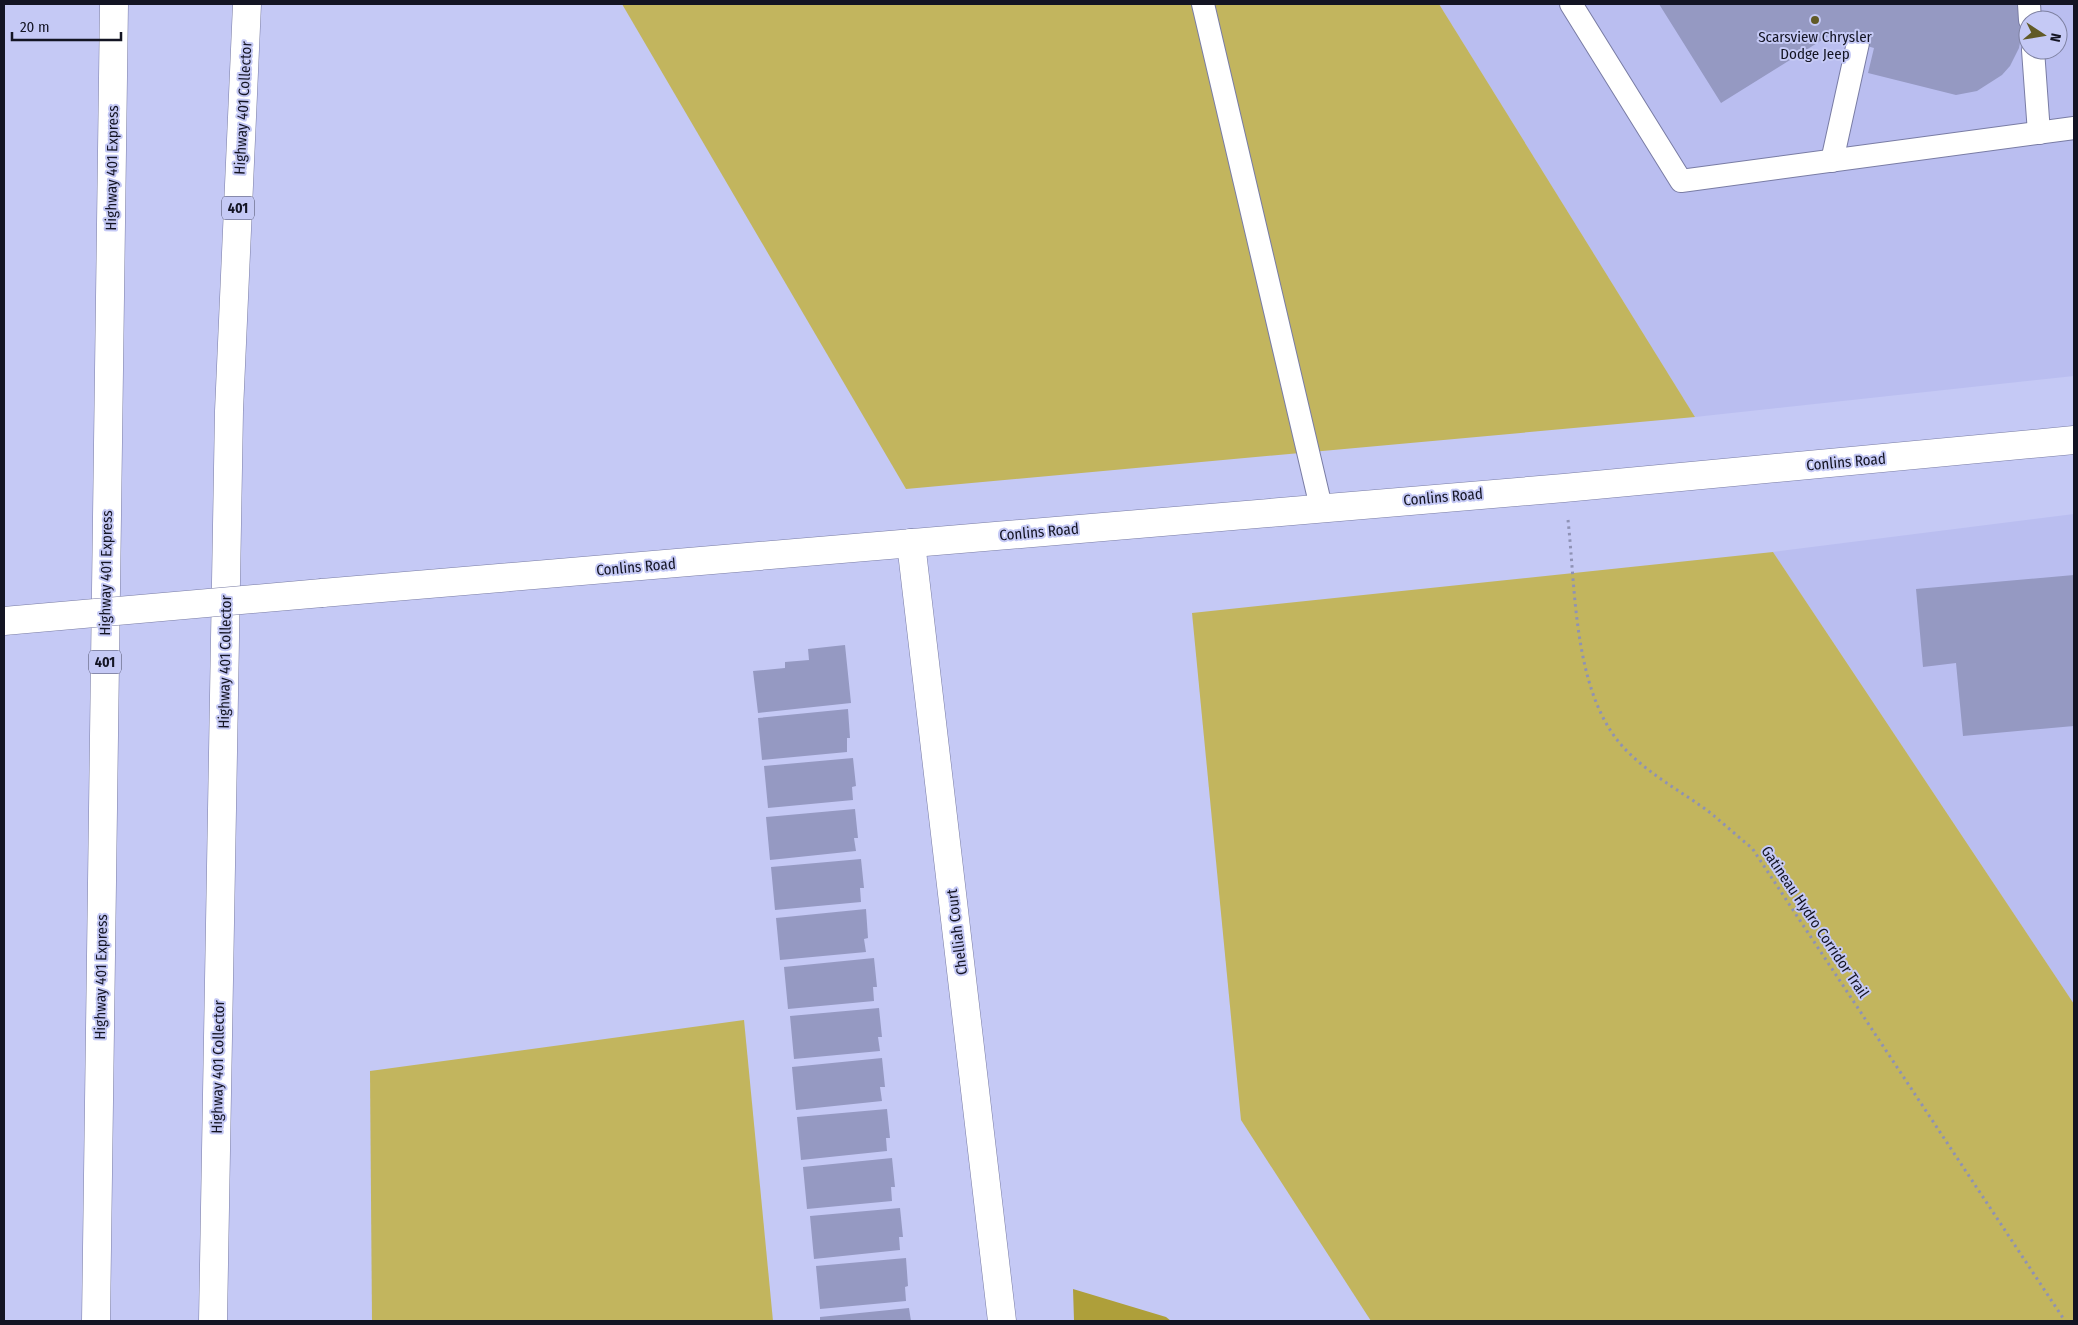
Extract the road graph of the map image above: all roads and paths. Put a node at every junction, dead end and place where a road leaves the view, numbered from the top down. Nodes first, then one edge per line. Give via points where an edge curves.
1 (114, 4) edge
2 (247, 4) edge
3 (1203, 4) edge
4 (1571, 4) edge
5 (1858, 43) dead end
6 (2034, 60) edge
7 (2074, 128) edge
8 (2039, 132) junction
9 (1832, 161) junction
10 (2074, 440) edge
11 (1564, 488) junction
12 (1321, 507) junction
13 (911, 543) junction
14 (4, 621) edge
15 (96, 1321) edge
16 (213, 1321) edge
17 (1002, 1321) edge
18 (2065, 1321) edge

1 - 15 main road, Highway 401 Express / 401
2 - 16 main road, Highway 401 Collector / 401 via 229,411
3 - 12 lane
4 - 9 lane via 1681,181
5 - 9 lane
6 - 8 lane
7 - 8 lane
8 - 9 lane
10 - 11 main road, Conlins Road
11 - 12 main road, Conlins Road
11 - 18 path, Gatineau Hydro Corridor Trail via 1582,649 1591,691 1605,724 1628,753 1752,848
12 - 13 main road, Conlins Road
13 - 14 main road, Conlins Road, bridge
13 - 17 main road, Chelliah Court

